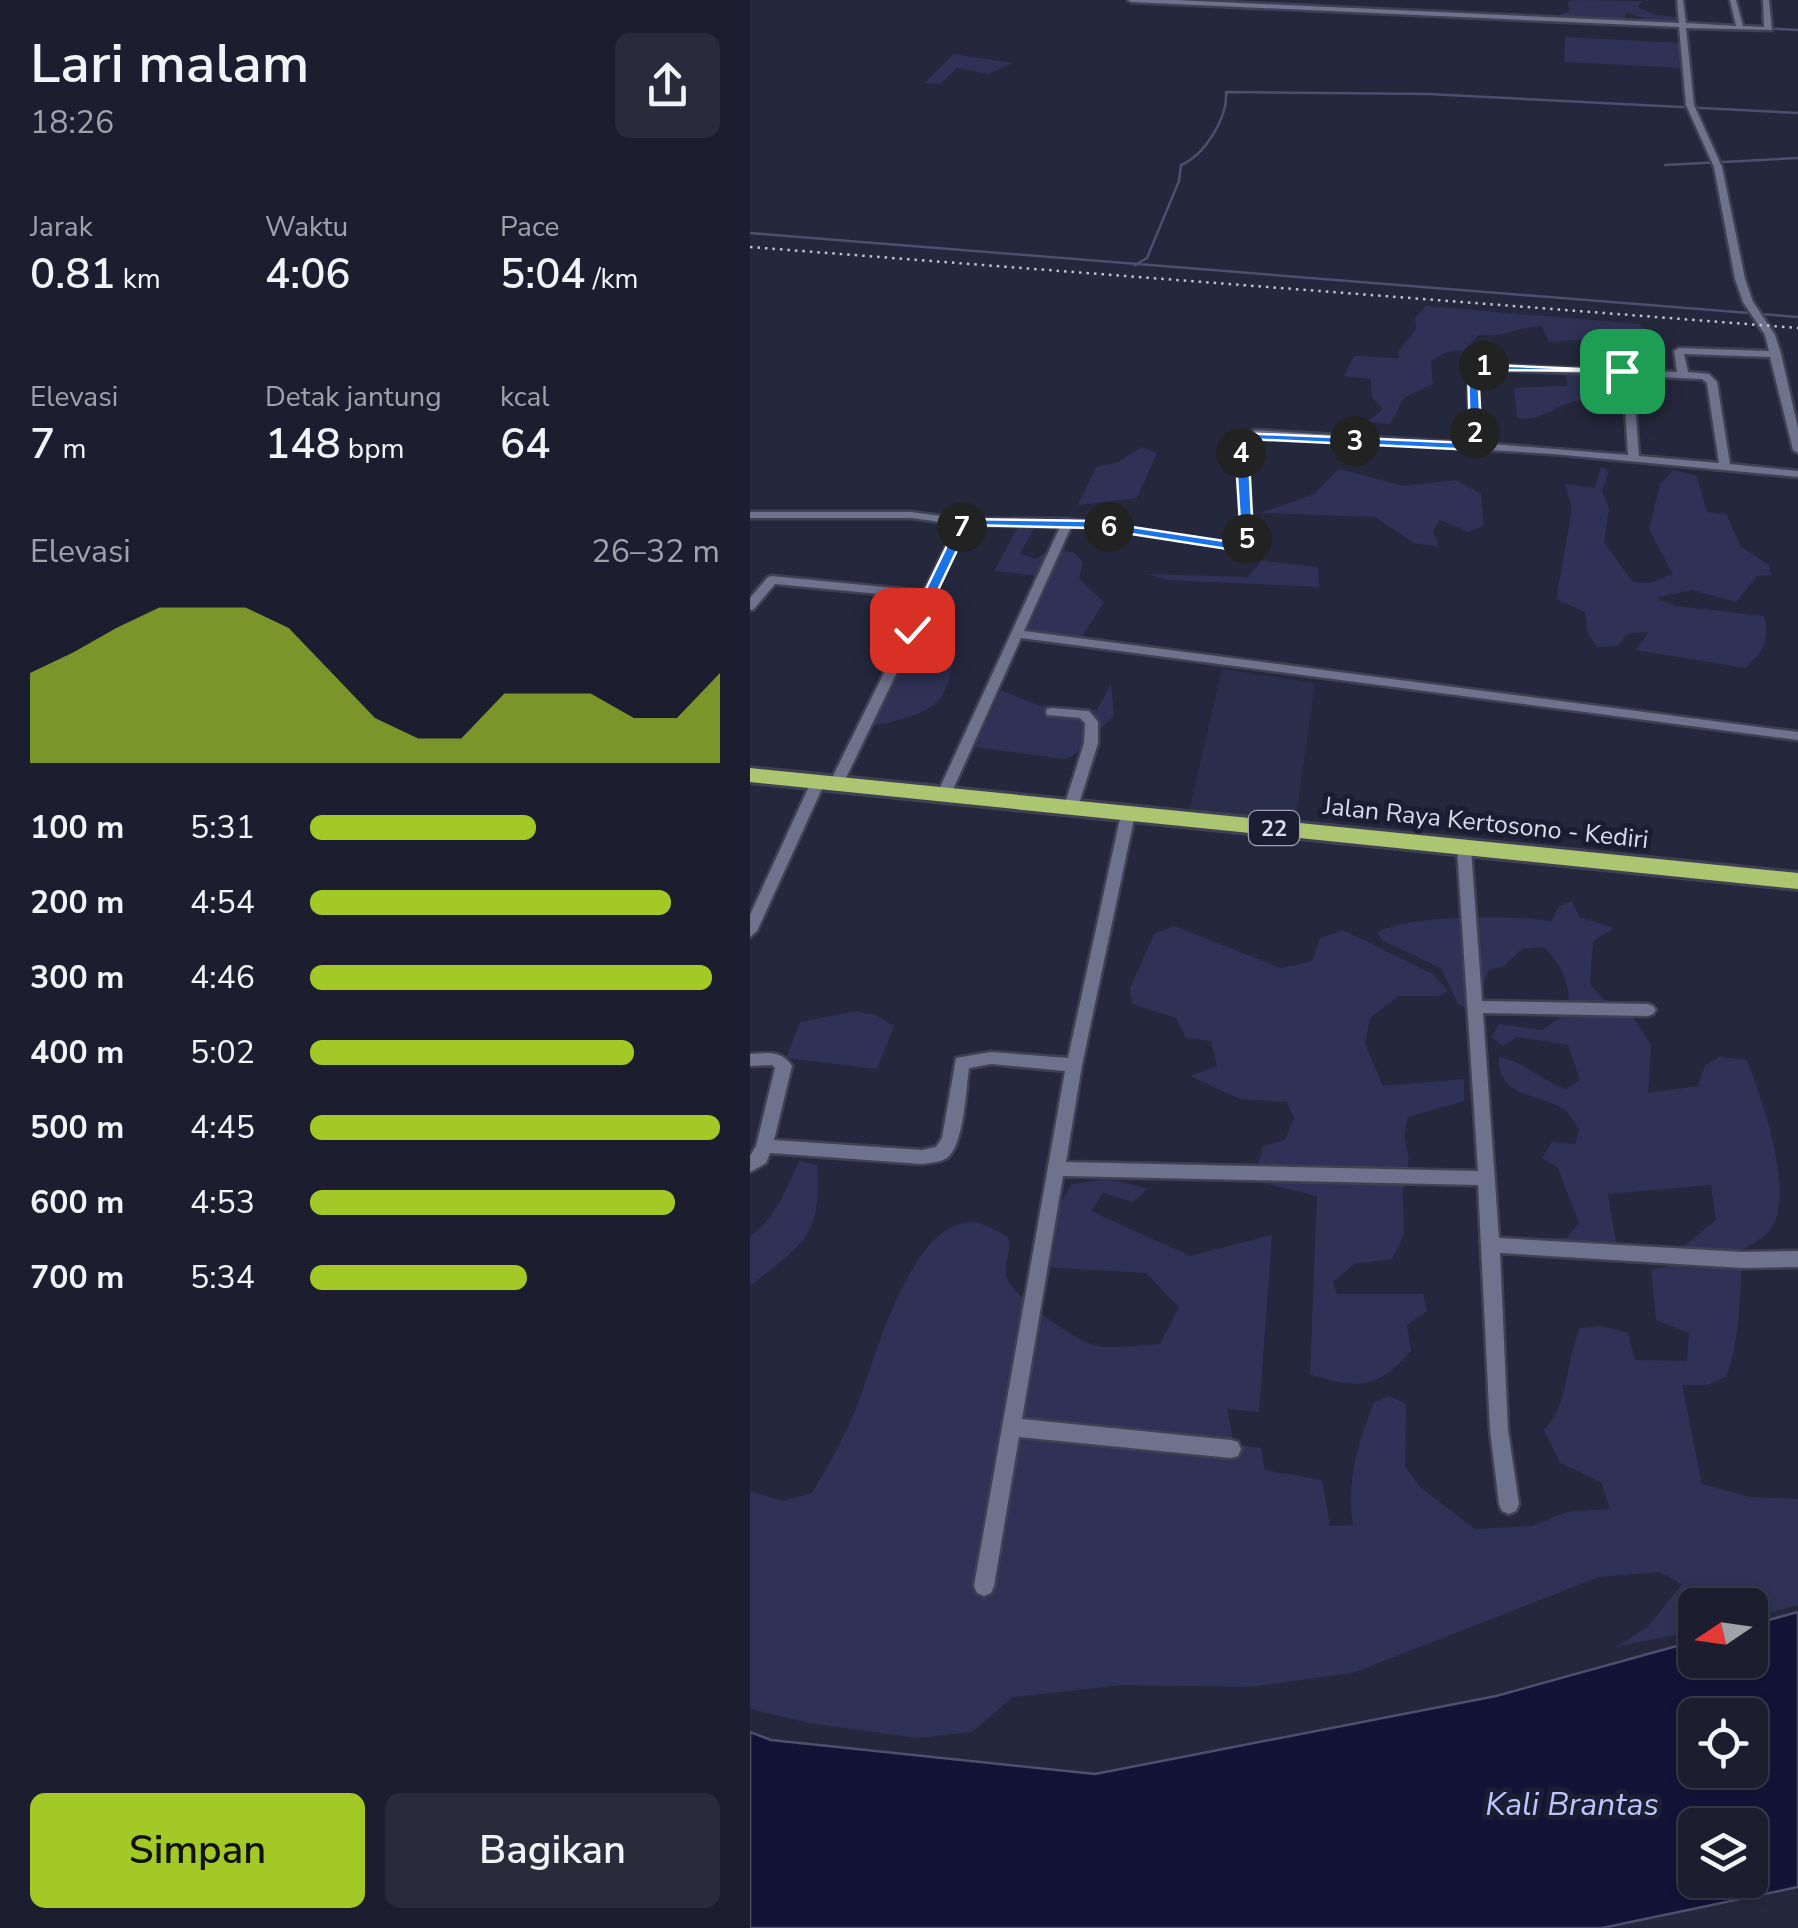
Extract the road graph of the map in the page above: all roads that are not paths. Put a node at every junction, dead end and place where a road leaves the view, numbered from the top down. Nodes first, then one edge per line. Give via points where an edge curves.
1 (1131, 0) edge
2 (1482, 0) edge
3 (1539, 0) edge
4 (1680, 0) edge
5 (1733, 0) edge
6 (1766, 0) edge
7 (1479, 14) junction
8 (1536, 16) junction
9 (1681, 22) junction
10 (1739, 26) junction
11 (1776, 354) junction
12 (1622, 371) junction
13 (1683, 375) junction
14 (1476, 447) junction
15 (1798, 450) edge
16 (1634, 459) junction
17 (1724, 467) junction
18 (1798, 474) edge
19 (750, 515) edge
20 (964, 522) junction
21 (1068, 522) junction
22 (930, 594) junction
23 (750, 606) edge
24 (1018, 634) junction
25 (1052, 712) dead end
26 (1798, 736) edge
27 (750, 775) edge
28 (827, 783) junction
29 (944, 794) junction
30 (1071, 808) junction
31 (1128, 814) junction
32 (1464, 848) junction
33 (1798, 881) edge
34 (750, 931) edge
35 (1473, 1007) junction
36 (1648, 1010) dead end
37 (750, 1060) edge
38 (1074, 1064) junction
39 (764, 1146) junction
40 (750, 1165) edge
41 (1056, 1168) junction
42 (1487, 1178) junction
43 (1492, 1245) junction
44 (1798, 1259) edge
45 (1013, 1427) junction
46 (1231, 1449) dead end
47 (1509, 1504) dead end
48 (984, 1586) dead end

1 - 7 street
2 - 7 street
3 - 8 street
4 - 9 street
5 - 10 street
6 - 10 street via 1769,27
7 - 8 street
8 - 9 street
9 - 10 street
9 - 11 street via 1691,108 1717,164 1731,246
11 - 13 street via 1681,350
11 - 15 street
12 - 13 street
12 - 14 street via 1472,366
12 - 16 street via 1632,400
13 - 17 street via 1712,382
14 - 16 street
14 - 21 street via 1248,434 1240,445 1247,538 1240,548
16 - 17 street
17 - 18 street
19 - 20 street via 911,515
20 - 21 street
20 - 22 street
21 - 24 street
22 - 23 street via 772,580
22 - 28 street
24 - 26 street
24 - 29 street
25 - 30 street via 1084,714 1092,722
27 - 28 highway, Jalan Raya Kertosono - Kediri / 22
28 - 29 highway, Jalan Raya Kertosono - Kediri / 22
28 - 34 street
29 - 30 highway, Jalan Raya Kertosono - Kediri / 22
30 - 31 highway, Jalan Raya Kertosono - Kediri / 22
31 - 32 highway, Jalan Raya Kertosono - Kediri / 22
31 - 38 street
32 - 33 highway, Jalan Raya Kertosono - Kediri / 22
32 - 35 street
35 - 36 street
35 - 42 street
37 - 39 street via 775,1059 784,1066
38 - 39 street via 991,1058 962,1063 950,1140 934,1156
38 - 41 street
39 - 40 street
41 - 42 street
41 - 45 street
42 - 43 street
43 - 44 street
43 - 47 street via 1499,1430
45 - 46 street
45 - 48 street

